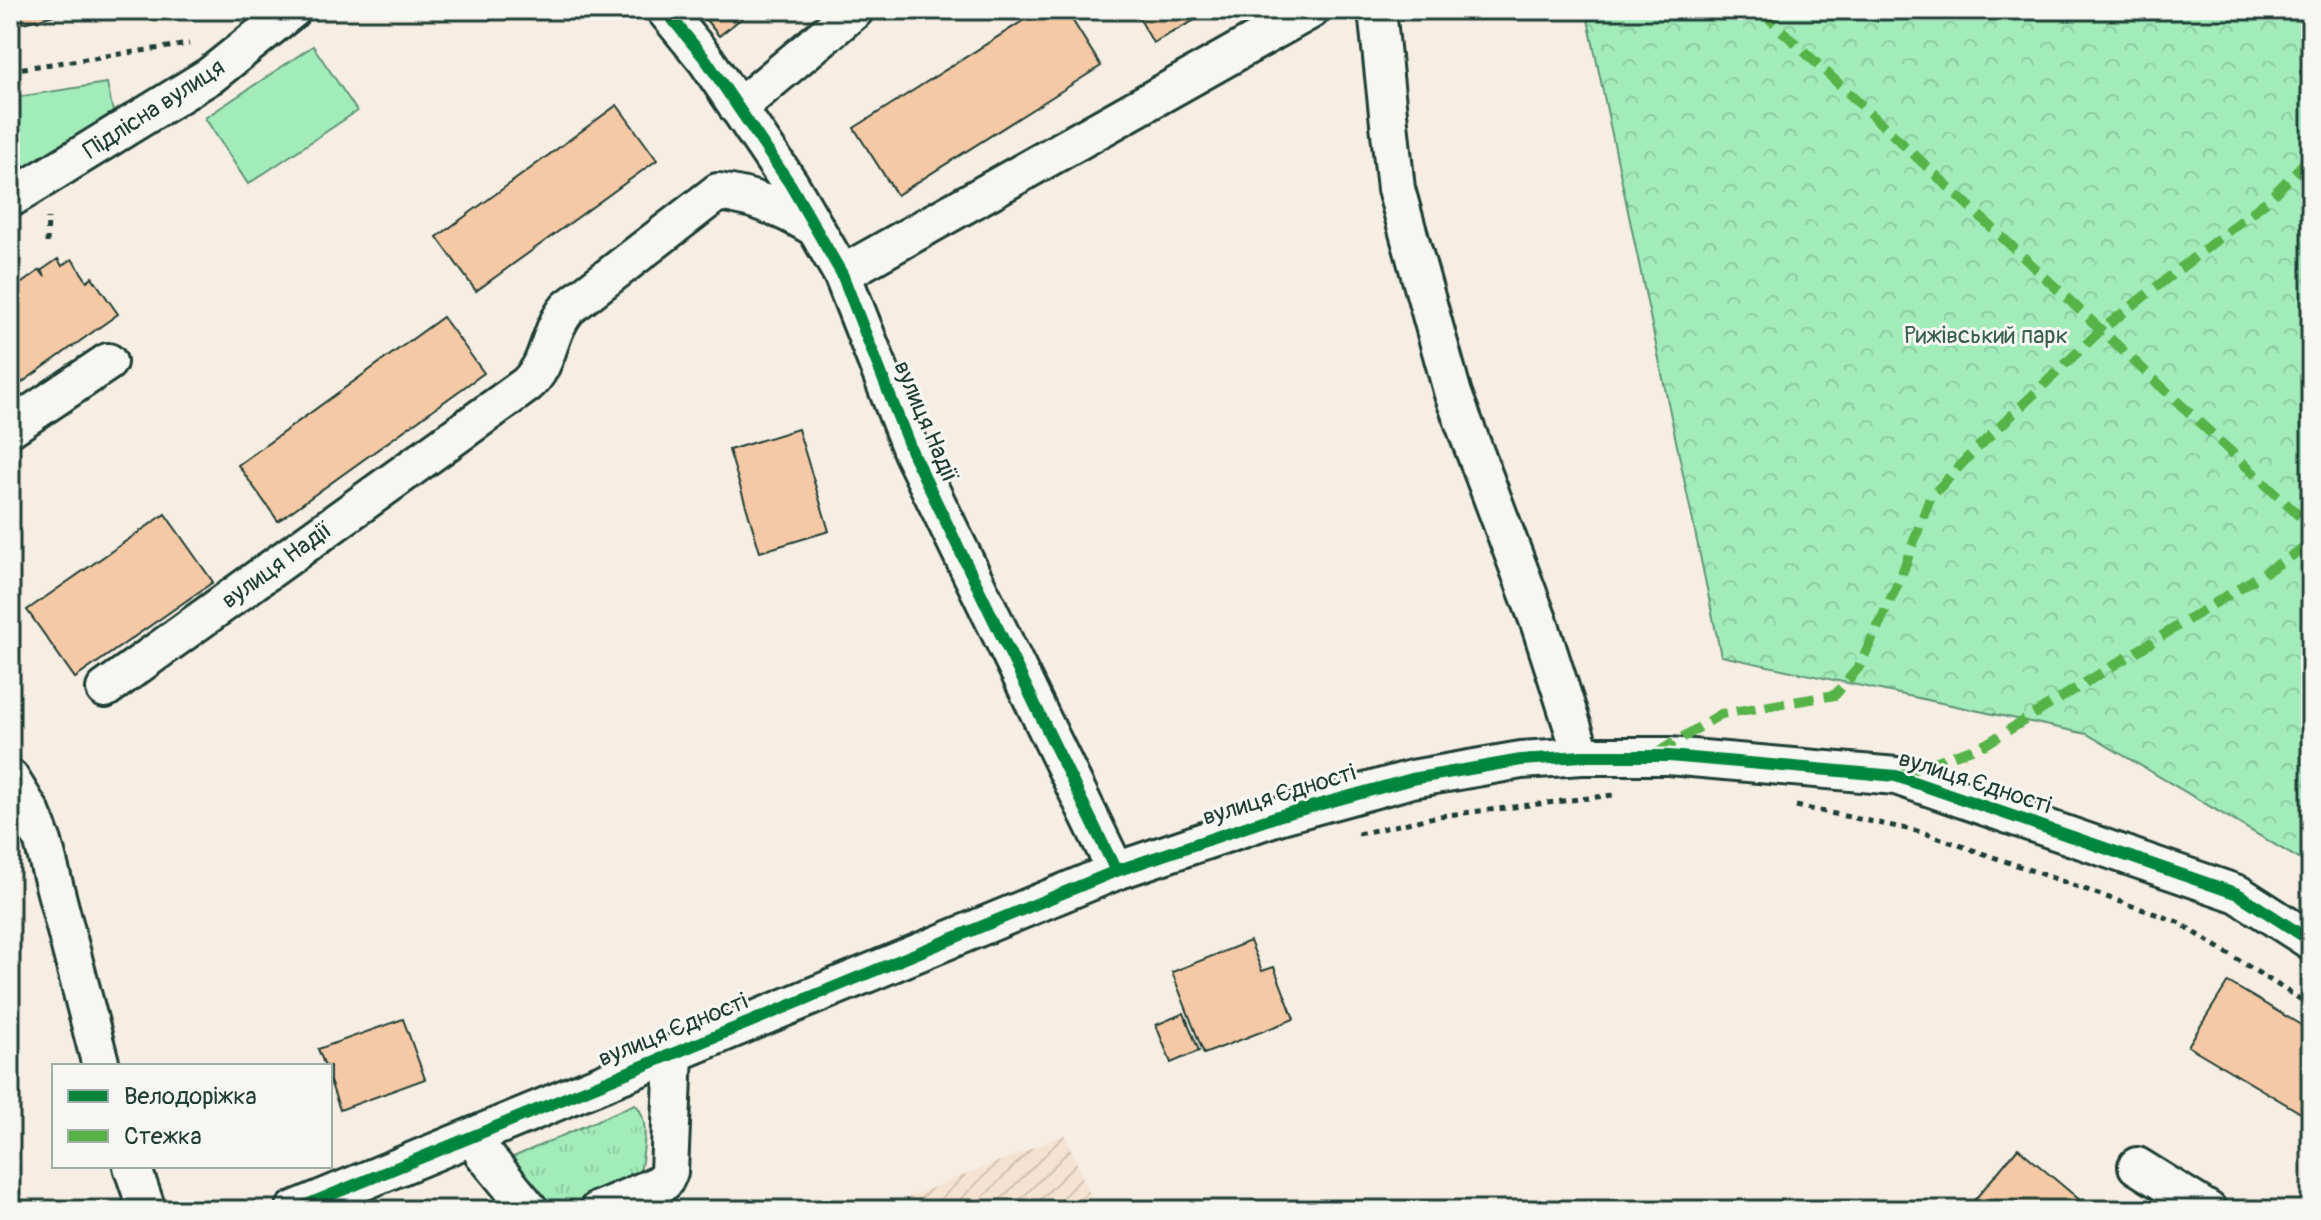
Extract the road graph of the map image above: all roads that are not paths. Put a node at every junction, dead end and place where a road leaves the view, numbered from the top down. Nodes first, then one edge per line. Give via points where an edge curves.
1 (665, 10) edge
2 (855, 10) edge
3 (1311, 10) edge
4 (1377, 10) edge
5 (278, 16) edge
6 (738, 108) junction
7 (10, 199) edge
8 (815, 228) junction
9 (842, 274) junction
10 (108, 362) dead end
11 (10, 428) edge
12 (105, 689) dead end
13 (1582, 756) junction
14 (12, 782) edge
15 (1116, 871) junction
16 (2311, 941) edge
17 (674, 1053) junction
18 (100, 1064) edge
19 (475, 1136) junction
20 (2137, 1166) dead end
21 (133, 1168) edge
22 (147, 1210) edge
23 (294, 1210) edge
24 (530, 1210) edge
25 (598, 1210) edge
26 (2208, 1210) edge

1 - 6 street, вулиця Надії
2 - 6 street
3 - 9 street
4 - 13 street via 1396,189 1453,394 1540,625
5 - 7 street, Підлісна вулиця via 211,75
6 - 8 street, вулиця Надії
8 - 9 street, вулиця Надії
8 - 12 street, вулиця Надії via 774,207 718,192 568,308 554,326 540,369 526,385
9 - 15 street, вулиця Надії via 912,452
10 - 11 street
13 - 15 street, вулиця Єдності via 1521,760 1412,779 1278,816
13 - 16 street, вулиця Єдності via 1669,756 1896,776 2238,894
14 - 18 street via 43,842
15 - 17 street, вулиця Єдності
17 - 19 street, вулиця Єдності
17 - 25 street via 669,1172 664,1182
19 - 23 street, вулиця Єдності
19 - 24 street
20 - 26 street
21 - 22 street

